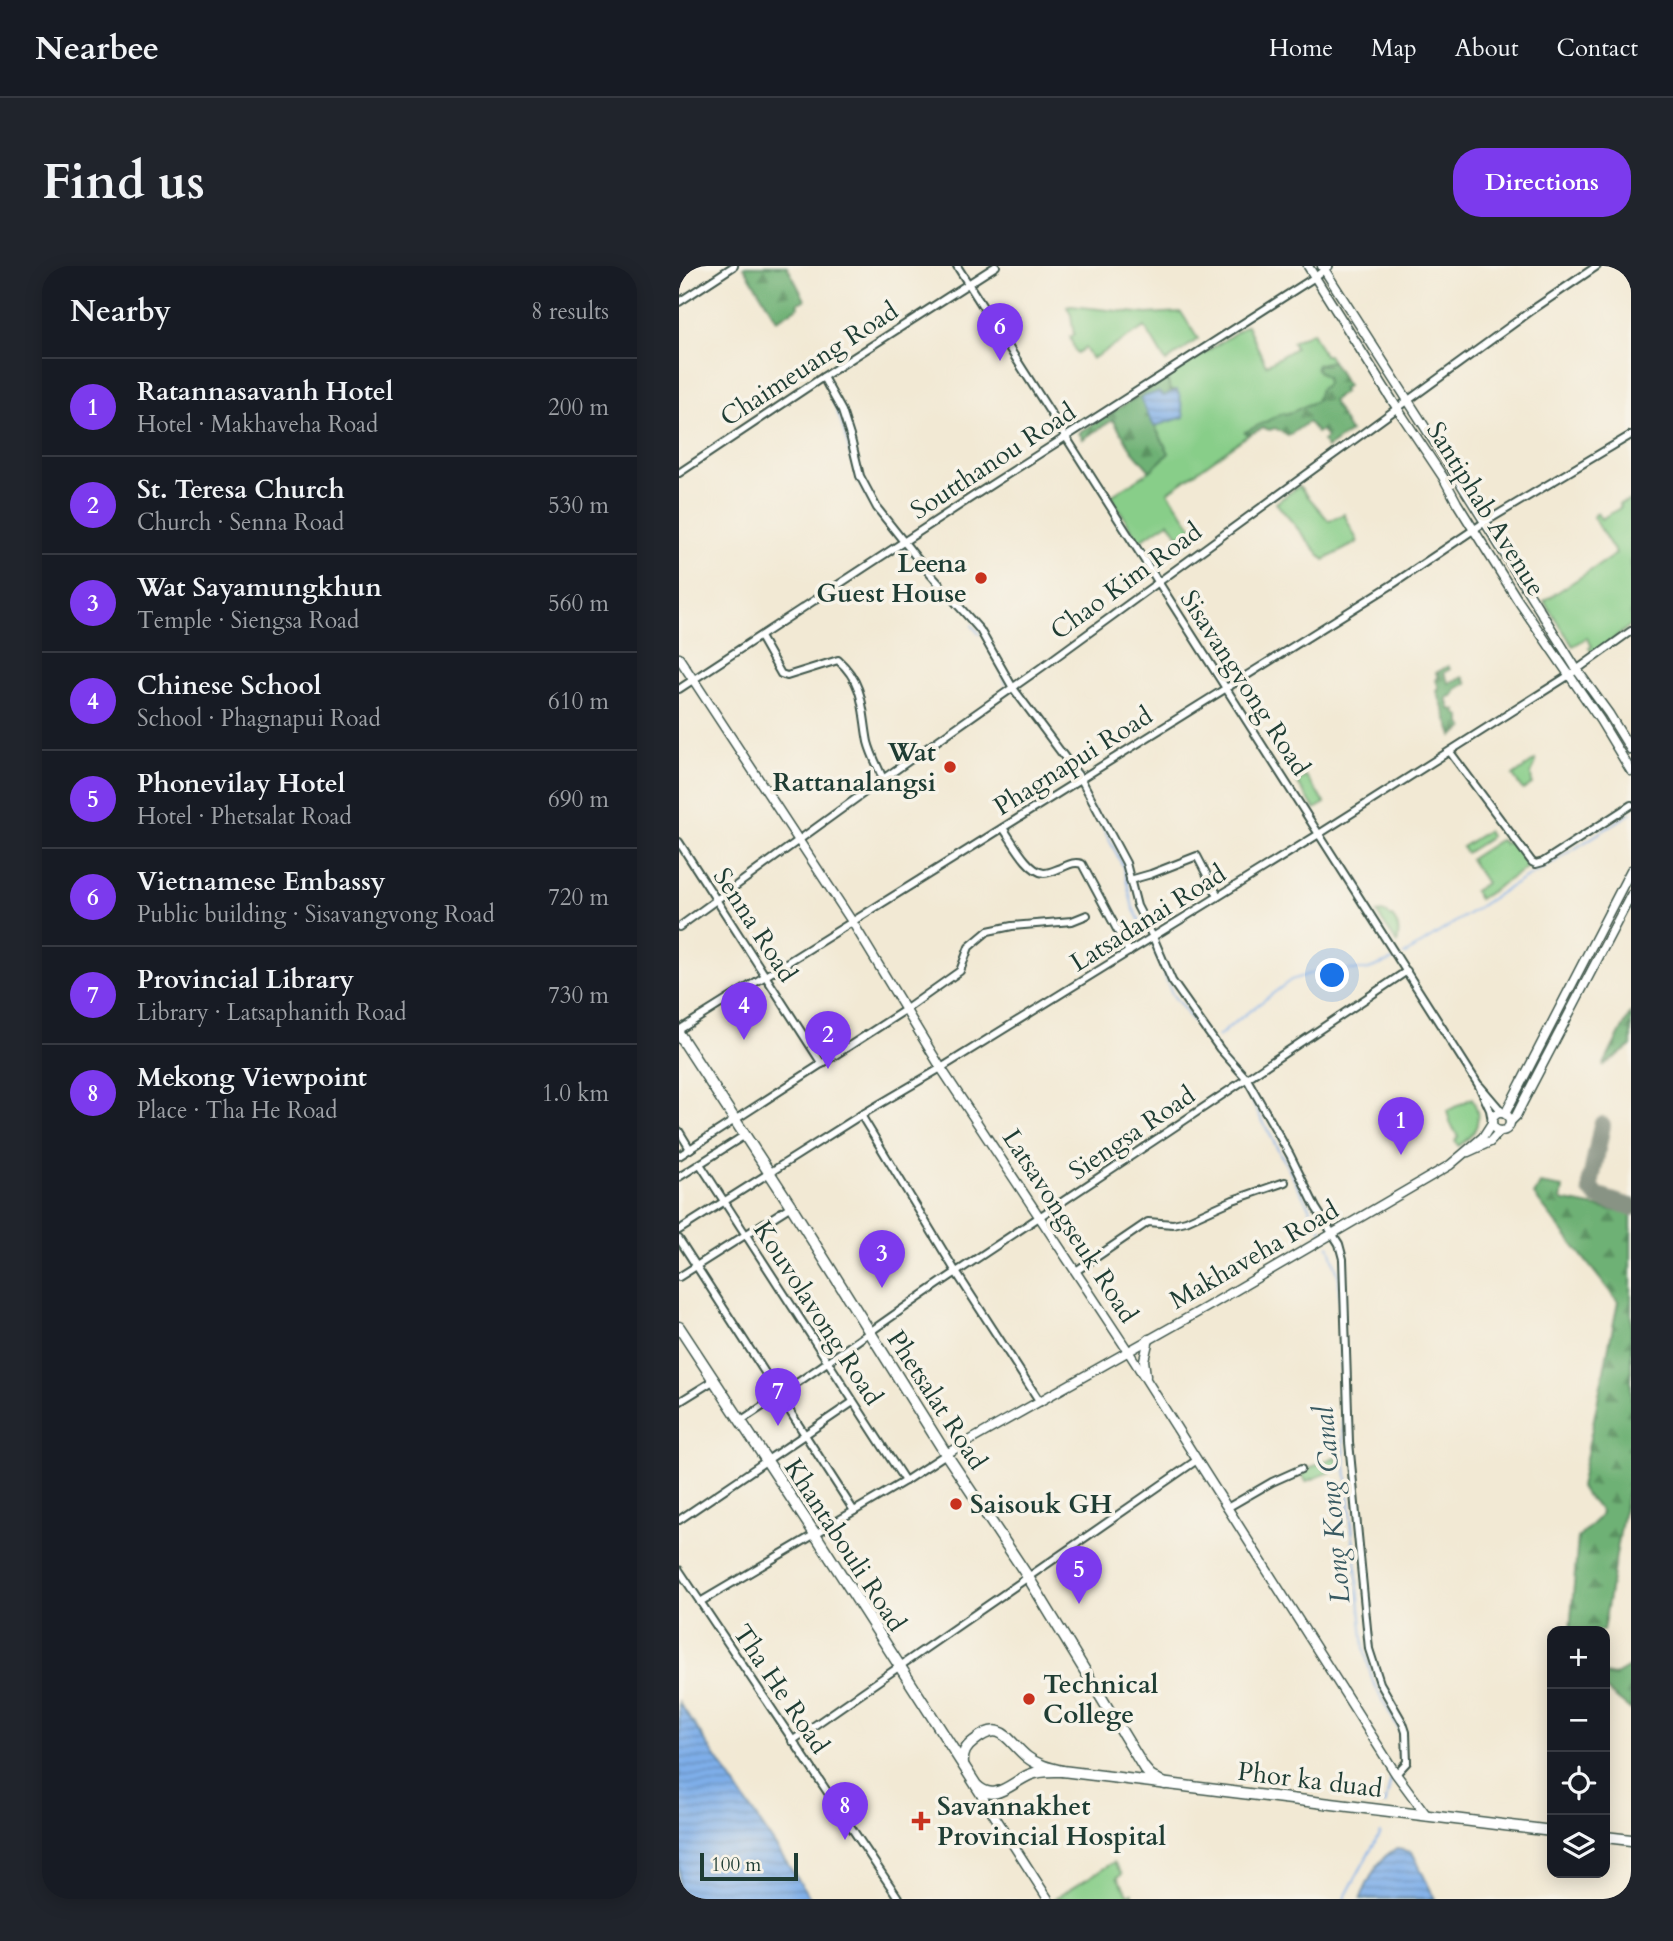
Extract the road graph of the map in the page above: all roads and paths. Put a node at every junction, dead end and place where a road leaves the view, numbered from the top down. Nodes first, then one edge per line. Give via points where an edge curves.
1 (734, 266) edge
2 (957, 266) edge
3 (996, 266) edge
4 (1308, 266) edge
5 (1597, 266) edge
6 (1325, 267) edge
7 (1315, 277) junction
8 (969, 284) junction
9 (679, 302) edge
10 (823, 377) junction
11 (1407, 401) junction
12 (1397, 408) junction
13 (1631, 435) edge
14 (1066, 436) junction
15 (679, 473) edge
16 (1485, 522) junction
17 (1474, 529) junction
18 (903, 542) junction
19 (1158, 581) junction
20 (1631, 631) edge
21 (760, 636) junction
22 (679, 659) edge
23 (1577, 670) junction
24 (1568, 676) junction
25 (693, 680) junction
26 (1013, 688) junction
27 (1226, 688) junction
28 (679, 689) edge
29 (1631, 750) edge
30 (1450, 752) junction
31 (1631, 771) edge
32 (883, 779) junction
33 (1081, 779) junction
34 (1631, 805) edge
35 (1003, 828) junction
36 (1319, 834) junction
37 (797, 841) junction
38 (679, 842) edge
39 (1631, 870) edge
40 (1130, 880) junction
41 (1631, 895) edge
42 (1219, 896) junction
43 (716, 901) junction
44 (1087, 915) dead end
45 (853, 923) junction
46 (679, 927) edge
47 (1153, 937) junction
48 (1129, 952) junction
49 (1407, 971) junction
50 (766, 976) junction
51 (905, 1010) junction
52 (679, 1032) edge
53 (822, 1064) junction
54 (941, 1068) junction
55 (1247, 1079) junction
56 (1478, 1084) junction
57 (861, 1115) junction
58 (1506, 1116) junction
59 (734, 1120) junction
60 (1492, 1122) junction
61 (679, 1131) edge
62 (1500, 1131) junction
63 (745, 1135) junction
64 (690, 1149) junction
65 (1465, 1152) junction
66 (679, 1156) edge
67 (700, 1164) junction
68 (769, 1174) junction
69 (679, 1177) edge
70 (1285, 1182) dead end
71 (724, 1202) junction
72 (791, 1206) junction
73 (1040, 1217) junction
74 (679, 1230) edge
75 (1333, 1234) junction
76 (745, 1236) junction
77 (679, 1239) edge
78 (696, 1266) junction
79 (1076, 1271) junction
80 (956, 1272) junction
81 (679, 1277) edge
82 (679, 1327) edge
83 (869, 1332) junction
84 (1149, 1339) junction
85 (1128, 1351) junction
86 (828, 1363) junction
87 (713, 1381) junction
88 (1148, 1382) junction
89 (780, 1395) junction
90 (679, 1402) edge
91 (853, 1402) junction
92 (1040, 1402) junction
93 (740, 1421) junction
94 (804, 1434) junction
95 (946, 1454) junction
96 (765, 1460) junction
97 (1197, 1460) junction
98 (1301, 1469) dead end
99 (905, 1481) junction
100 (1227, 1508) junction
101 (854, 1511) junction
102 (679, 1520) edge
103 (815, 1534) junction
104 (679, 1570) edge
105 (1028, 1577) junction
106 (700, 1602) junction
107 (899, 1667) junction
108 (792, 1741) junction
109 (1138, 1759) junction
110 (966, 1771) junction
111 (1062, 1771) junction
112 (1397, 1774) junction
113 (1123, 1779) junction
114 (1165, 1784) junction
115 (976, 1785) junction
116 (1003, 1790) junction
117 (1427, 1816) junction
118 (996, 1818) junction
119 (1547, 1829) edge
120 (1610, 1838) edge
121 (1631, 1840) edge
122 (899, 1899) edge
123 (1048, 1899) edge

1 - 9 street
2 - 8 street, Sisavangvong Road
3 - 8 street, Chaimeuang Road
4 - 7 street, Santiphab Avenue
5 - 11 street, Chao Kim Road
6 - 7 street, Soutthanou Road
6 - 11 street, Santiphab Avenue
7 - 12 street, Santiphab Avenue
7 - 14 street, Soutthanou Road
8 - 10 street, Chaimeuang Road
8 - 14 street, Sisavangvong Road
10 - 15 street, Chaimeuang Road
10 - 18 street via 842,411 860,476
11 - 12 street, Chao Kim Road
11 - 16 street, Santiphab Avenue
12 - 17 street, Santiphab Avenue
12 - 19 street, Chao Kim Road
13 - 16 street, Phagnapui Road
14 - 18 street, Soutthanou Road
14 - 19 street, Sisavangvong Road
16 - 17 street, Phagnapui Road
16 - 23 street, Santiphab Avenue
17 - 24 street, Santiphab Avenue
17 - 27 street, Phagnapui Road
18 - 21 street, Soutthanou Road
18 - 26 street via 980,630
19 - 26 street, Chao Kim Road
19 - 27 street, Sisavangvong Road
20 - 23 street, Latsadanai Road
21 - 25 street, Soutthanou Road
21 - 32 street via 781,674 838,660 852,674 869,744
22 - 25 street, Latsavongseuk Road
23 - 24 street, Latsadanai Road
23 - 29 street, Santiphab Avenue
24 - 30 street, Latsadanai Road
24 - 31 street, Santiphab Avenue
25 - 28 street, Soutthanou Road
25 - 37 street, Latsavongseuk Road
26 - 32 street, Chao Kim Road
26 - 33 street
27 - 33 street, Phagnapui Road
27 - 36 street, Sisavangvong Road
30 - 34 street via 1532,862 1543,862
30 - 36 street, Latsadanai Road
32 - 37 street, Chao Kim Road
33 - 35 street, Phagnapui Road
33 - 40 street via 1126,863
35 - 45 street, Phagnapui Road
35 - 48 street via 1041,873 1082,863
36 - 42 street, Latsadanai Road
36 - 49 street, Sisavangvong Road
37 - 43 street, Chao Kim Road
37 - 45 street, Latsavongseuk Road
38 - 43 street, Senna Road
39 - 58 street
40 - 42 street via 1197,856
40 - 47 street
41 - 58 street via 1516,1116
42 - 47 street, Latsadanai Road
43 - 46 street, Chao Kim Road
43 - 50 street, Senna Road
44 - 51 street via 988,932 969,947 960,971
45 - 50 street, Phagnapui Road
45 - 51 street, Latsavongseuk Road
47 - 48 street, Latsadanai Road
47 - 55 street via 1172,981
48 - 54 street, Latsadanai Road
49 - 55 street, Siengsa Road
49 - 56 street, Sisavangvong Road
50 - 52 street, Phagnapui Road
50 - 53 street, Senna Road
51 - 53 street
51 - 54 street, Latsavongseuk Road
52 - 59 main road, Phetsalat Road
53 - 59 street
54 - 57 street, Latsadanai Road
54 - 73 street, Latsavongseuk Road
55 - 73 street, Siengsa Road
55 - 75 street
56 - 58 street
56 - 60 street
57 - 68 street, Latsadanai Road
57 - 80 street
58 - 60 street via 1497,1114
58 - 62 street via 1506,1129
59 - 63 main road, Phetsalat Road
59 - 64 street
60 - 62 street
60 - 65 street via 1483,1138
61 - 64 street
62 - 65 street via 1490,1142
63 - 67 street
63 - 68 main road, Phetsalat Road
64 - 66 street
65 - 75 street, Makhaveha Road
67 - 69 street
67 - 71 street, Kouvolavong Road
68 - 71 street, Latsadanai Road
68 - 72 main road, Phetsalat Road
70 - 79 street via 1187,1221 1148,1222
71 - 74 street, Latsadanai Road
71 - 76 street, Kouvolavong Road
72 - 76 street
72 - 83 main road, Phetsalat Road
73 - 79 street, Latsavongseuk Road
73 - 80 street, Siengsa Road
75 - 84 street, Makhaveha Road
75 - 112 street via 1343,1259 1349,1442 1369,1650 1380,1683 1406,1732 1406,1762
76 - 78 street
76 - 86 street, Kouvolavong Road
77 - 78 street
78 - 81 street
78 - 89 street
79 - 85 street, Latsavongseuk Road
80 - 83 street, Siengsa Road
80 - 92 street
82 - 87 main road, Khantabouli Road
83 - 86 street, Siengsa Road
83 - 95 main road, Phetsalat Road
84 - 85 street, Makhaveha Road
84 - 88 street via 1144,1360
85 - 88 street, Latsavongseuk Road
85 - 92 street, Makhaveha Road
86 - 89 street, Siengsa Road
86 - 91 street, Kouvolavong Road
87 - 90 street
87 - 93 main road, Khantabouli Road
88 - 97 street, Latsavongseuk Road
89 - 93 street, Siengsa Road
89 - 94 street
91 - 94 street
91 - 99 street, Kouvolavong Road
92 - 95 street, Makhaveha Road
93 - 96 main road, Khantabouli Road
94 - 96 street
94 - 101 street
95 - 99 street, Makhaveha Road
95 - 105 main road, Phetsalat Road
96 - 102 street
96 - 103 main road, Khantabouli Road
97 - 100 street, Latsavongseuk Road
97 - 105 street
98 - 100 street
99 - 101 street, Makhaveha Road
100 - 112 street, Latsavongseuk Road
101 - 103 street, Makhaveha Road
103 - 106 street, Makhaveha Road
103 - 107 main road, Khantabouli Road
104 - 106 street, Tha He Road
105 - 107 street
105 - 109 main road, Phetsalat Road
106 - 108 street, Tha He Road
107 - 108 street
107 - 110 main road, Khantabouli Road
108 - 122 street, Tha He Road
109 - 113 main road via 1138,1772
109 - 114 main road, Phetsalat Road via 1150,1775
110 - 111 main road via 963,1758 967,1747 995,1731 1007,1735 1034,1762
110 - 115 main road, Khantabouli Road
111 - 113 main road, Phor ka duad
111 - 116 main road via 1037,1772
112 - 117 street, Latsavongseuk Road
113 - 114 main road, Phor ka duad
114 - 117 main road, Phor ka duad
115 - 116 main road via 989,1794
115 - 118 street
116 - 118 street via 993,1809
117 - 119 main road, Phor ka duad
118 - 123 street
120 - 121 main road

